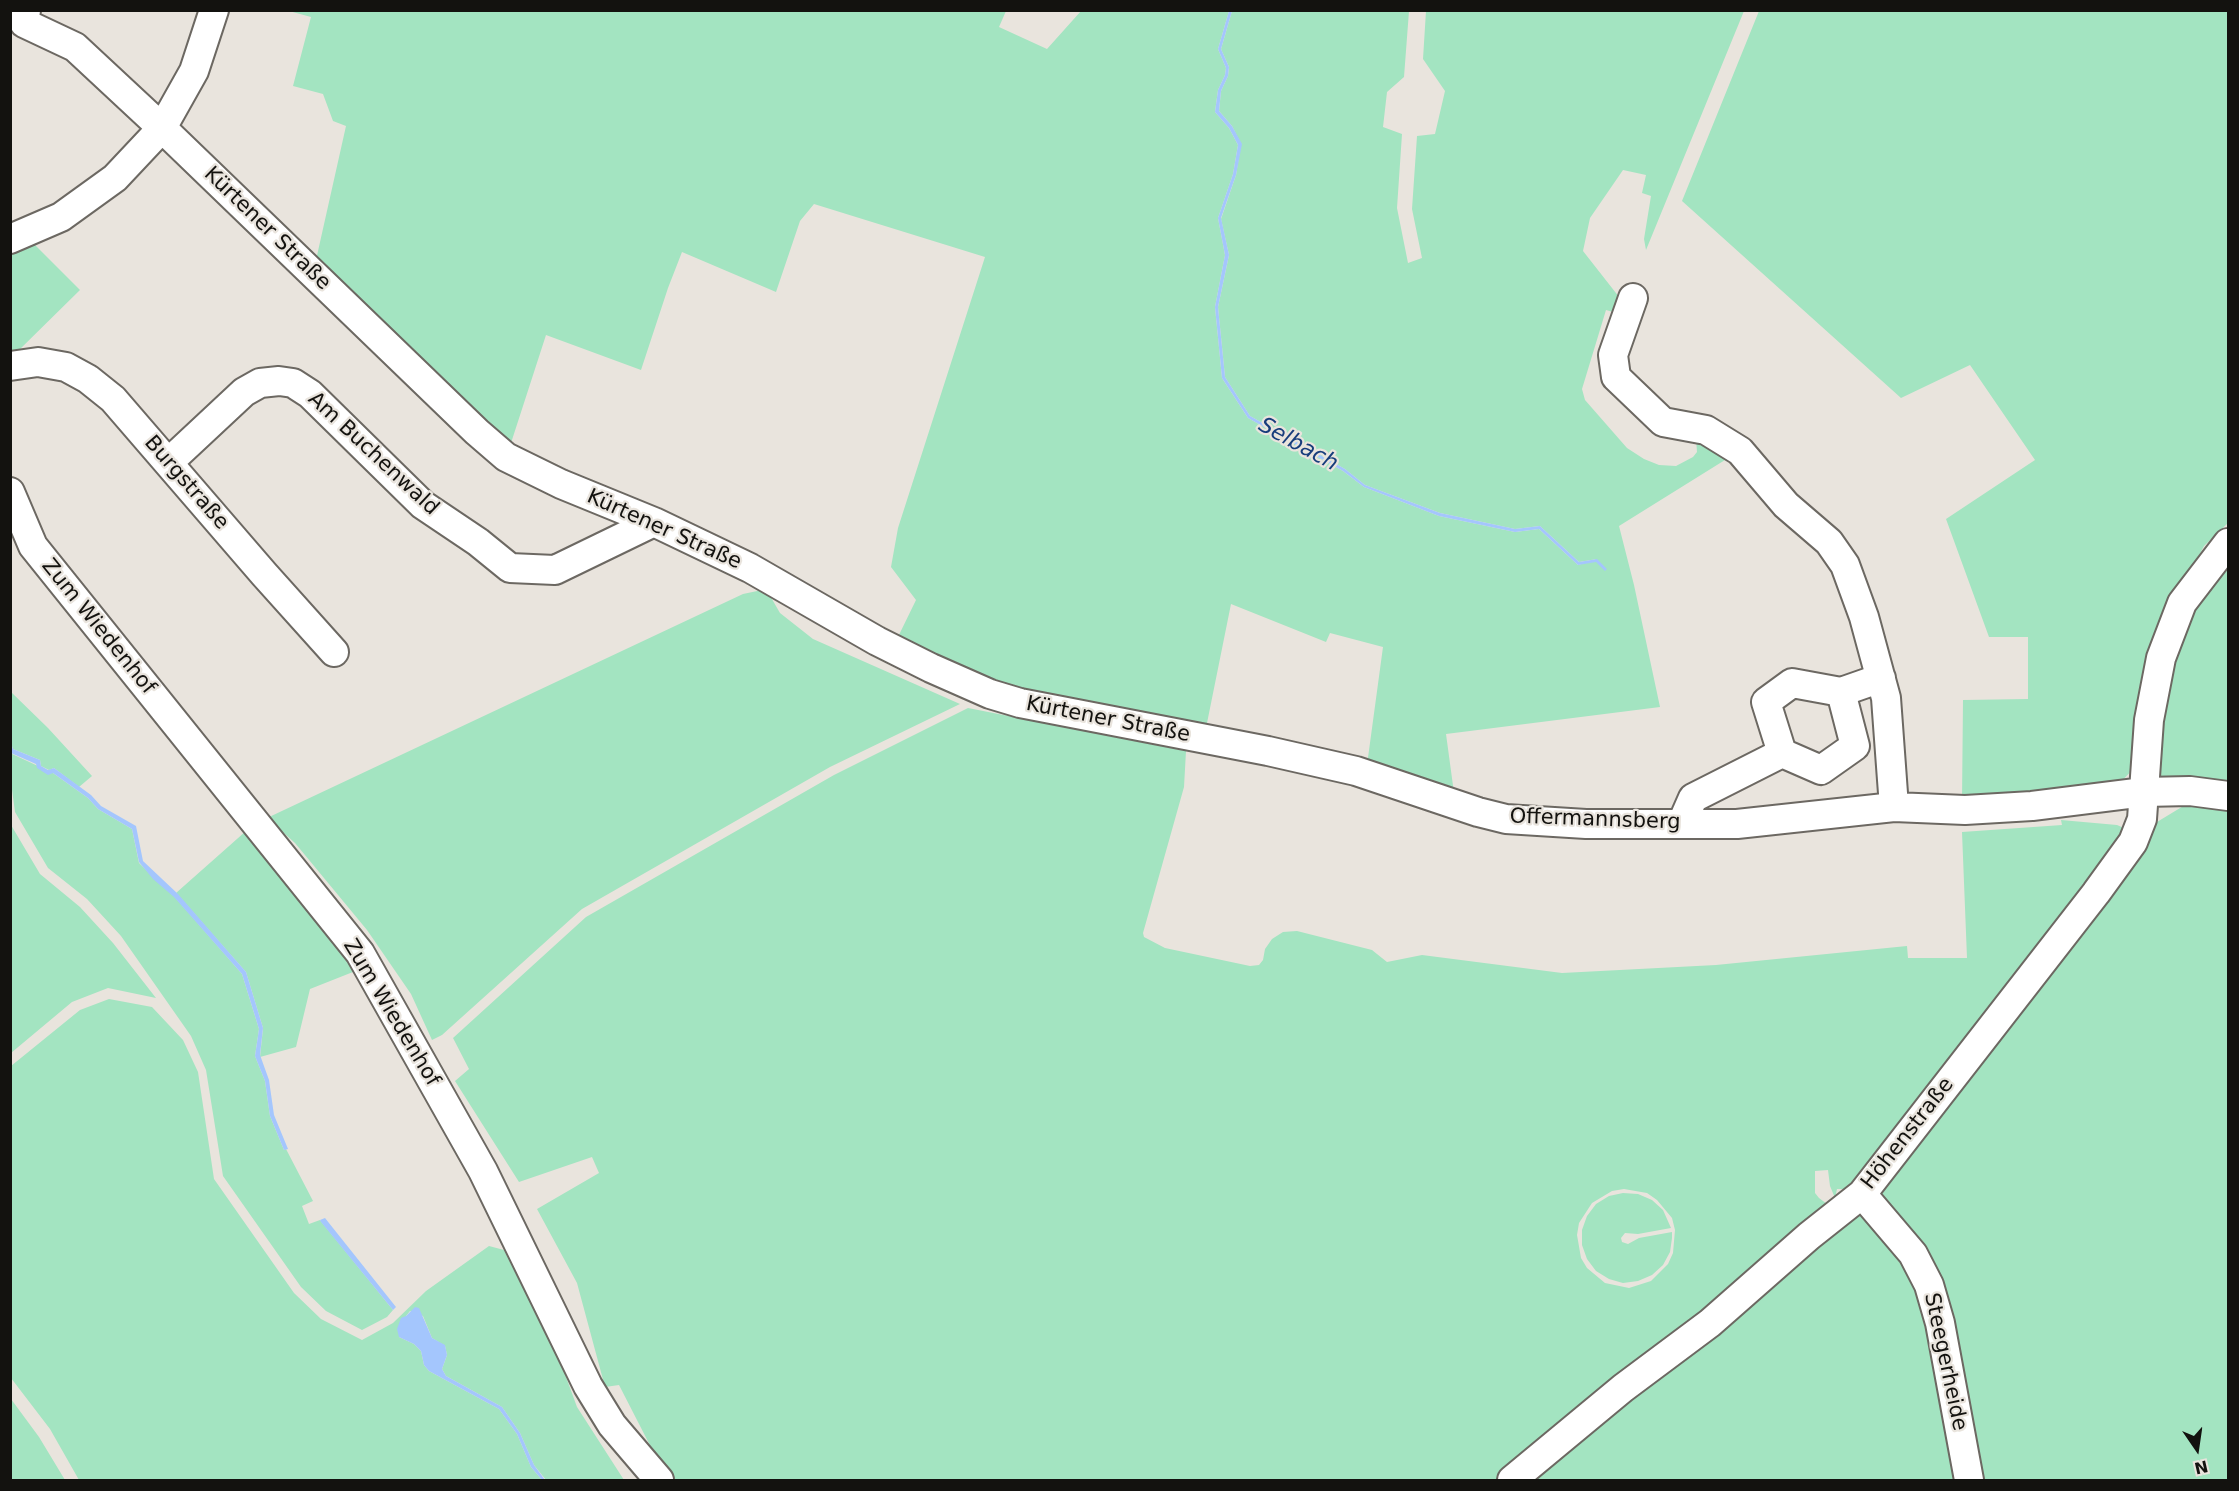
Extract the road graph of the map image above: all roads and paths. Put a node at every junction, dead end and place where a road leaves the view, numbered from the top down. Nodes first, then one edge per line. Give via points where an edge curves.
1 (214, 10) edge
2 (20, 20) edge
3 (162, 128) junction
4 (10, 239) edge
5 (1633, 298) dead end
6 (10, 366) edge
7 (169, 462) junction
8 (10, 492) edge
9 (654, 522) junction
10 (2229, 543) edge
11 (334, 652) dead end
12 (1881, 678) junction
13 (1841, 693) junction
14 (1268, 751) joint
15 (1782, 753) junction
16 (2144, 792) junction
17 (2229, 796) edge
18 (1894, 807) junction
19 (1682, 823) junction
20 (1862, 1194) junction
21 (659, 1480) edge
22 (1512, 1480) edge
23 (1969, 1480) edge

1 - 3 street via 194,71
2 - 3 street, Kürtener Straße via 75,47
3 - 4 street via 115,178 61,217
3 - 9 street, Kürtener Straße via 506,457
5 - 12 street via 1613,355 1616,376 1663,422 1706,430 1740,452 1786,505 1829,542 1845,565
6 - 7 street, Burgstraße via 38,362 66,367 88,379 113,399
7 - 9 street, Am Buchenwald via 244,392 260,383 279,381 293,383 310,393 423,506 510,568 555,570
7 - 11 street, Burgstraße
8 - 21 street, Zum Wiedenhof via 33,546 360,953 483,1171 588,1386 612,1425
9 - 14 street, Kürtener Straße via 750,568 931,668 990,693 1020,703
10 - 16 street, Höhenstraße via 2182,603 2161,658 2149,720
12 - 13 street
12 - 18 street via 1890,723
13 - 15 street via 1792,683 1766,702
13 - 15 street via 1854,746 1821,770
14 - 19 street, Offermannsberg via 1356,771 1506,819 1586,824
15 - 19 street via 1692,798
16 - 17 street, Offermannsberg via 2190,791
16 - 18 street, Offermannsberg via 2021,807
16 - 20 street, Höhenstraße via 2142,819 2133,842
18 - 19 street, Offermannsberg via 1737,824
20 - 22 street, Höhenstraße via 1710,1323 1623,1388
20 - 23 street, Steegerheide via 1913,1254 1929,1285 1940,1323

